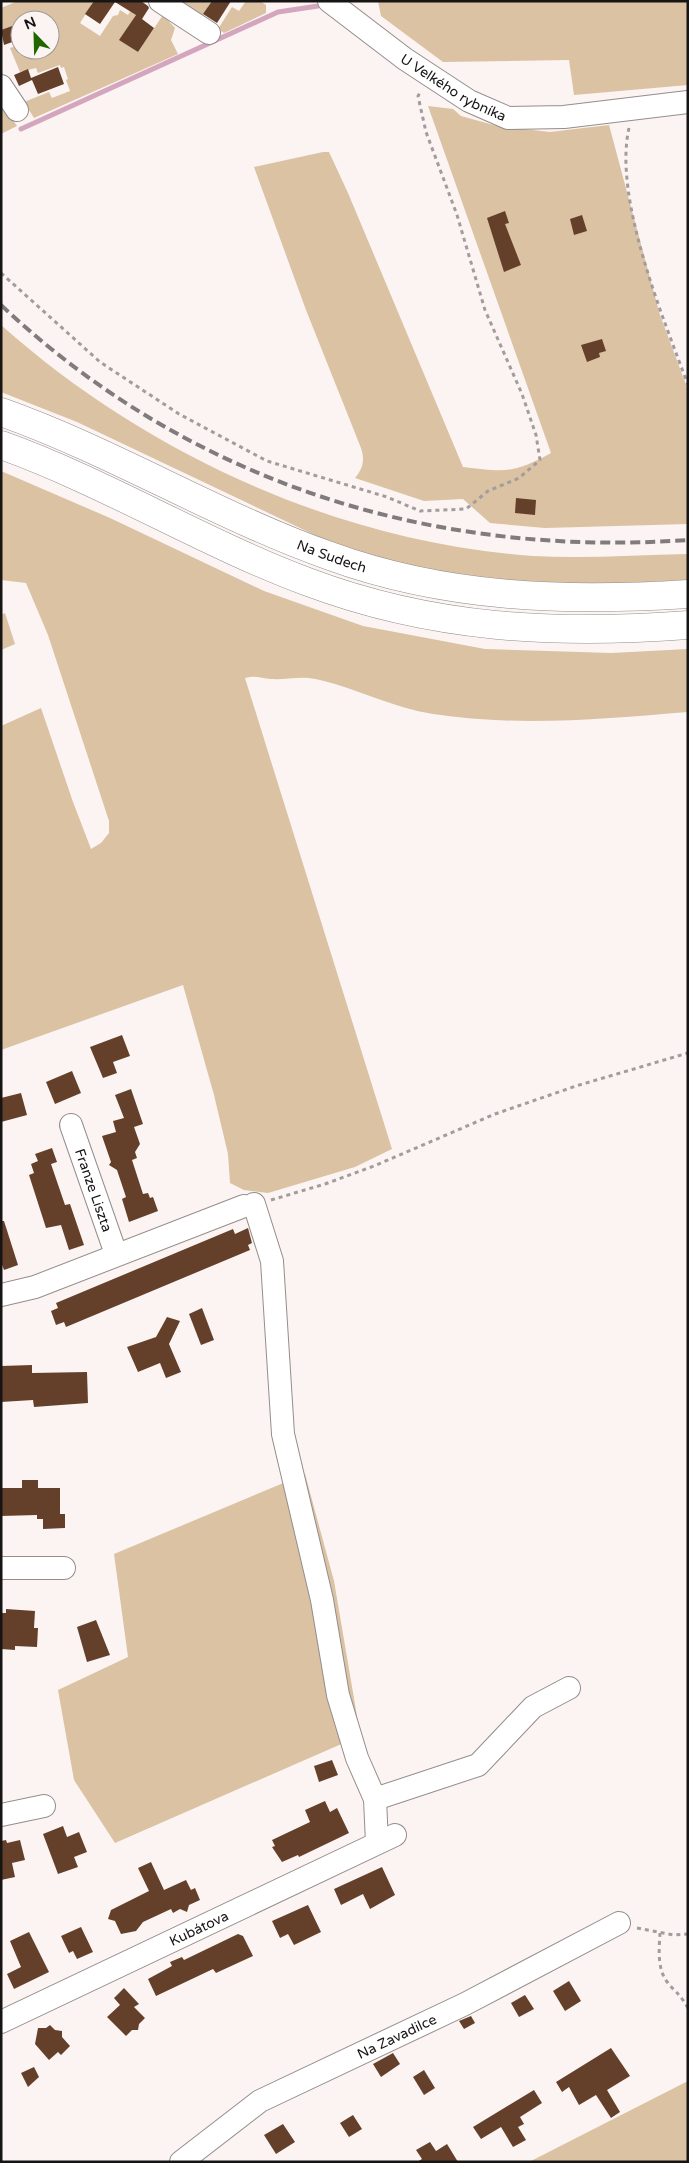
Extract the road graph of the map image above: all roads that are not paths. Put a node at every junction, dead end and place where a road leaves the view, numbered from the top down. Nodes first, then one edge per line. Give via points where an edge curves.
1 (160, 1) edge
2 (329, 1) edge
3 (209, 33) dead end
4 (1, 86) edge
5 (688, 102) edge
6 (18, 110) dead end
7 (1, 412) edge
8 (1, 446) edge
9 (688, 594) edge
10 (688, 625) edge
11 (71, 1125) dead end
12 (116, 1254) junction
13 (1, 1295) edge
14 (1, 1568) edge
15 (64, 1568) dead end
16 (569, 1688) dead end
17 (375, 1799) junction
18 (44, 1806) dead end
19 (1, 1815) edge
20 (619, 1922) road end
21 (1, 2022) edge
22 (181, 2162) edge

1 - 3 street
2 - 5 street, U Velkého rybníka via 469,101 508,118 560,118
4 - 6 street
7 - 9 main road, Na Sudech via 69,438 293,542 370,569 449,588 526,597
8 - 10 main road via 104,489 246,556 308,582 374,604 447,620 526,629 606,630
11 - 12 street, Franze Liszta
12 - 13 street via 35,1286
12 - 17 street via 249,1205 272,1261 283,1434 322,1600 338,1695 357,1758
14 - 15 street
16 - 17 street via 533,1707 478,1765
17 - 21 street, Kubátova via 386,1839
18 - 19 street
20 - 22 street, Na Zavadilce via 465,2004 260,2101

